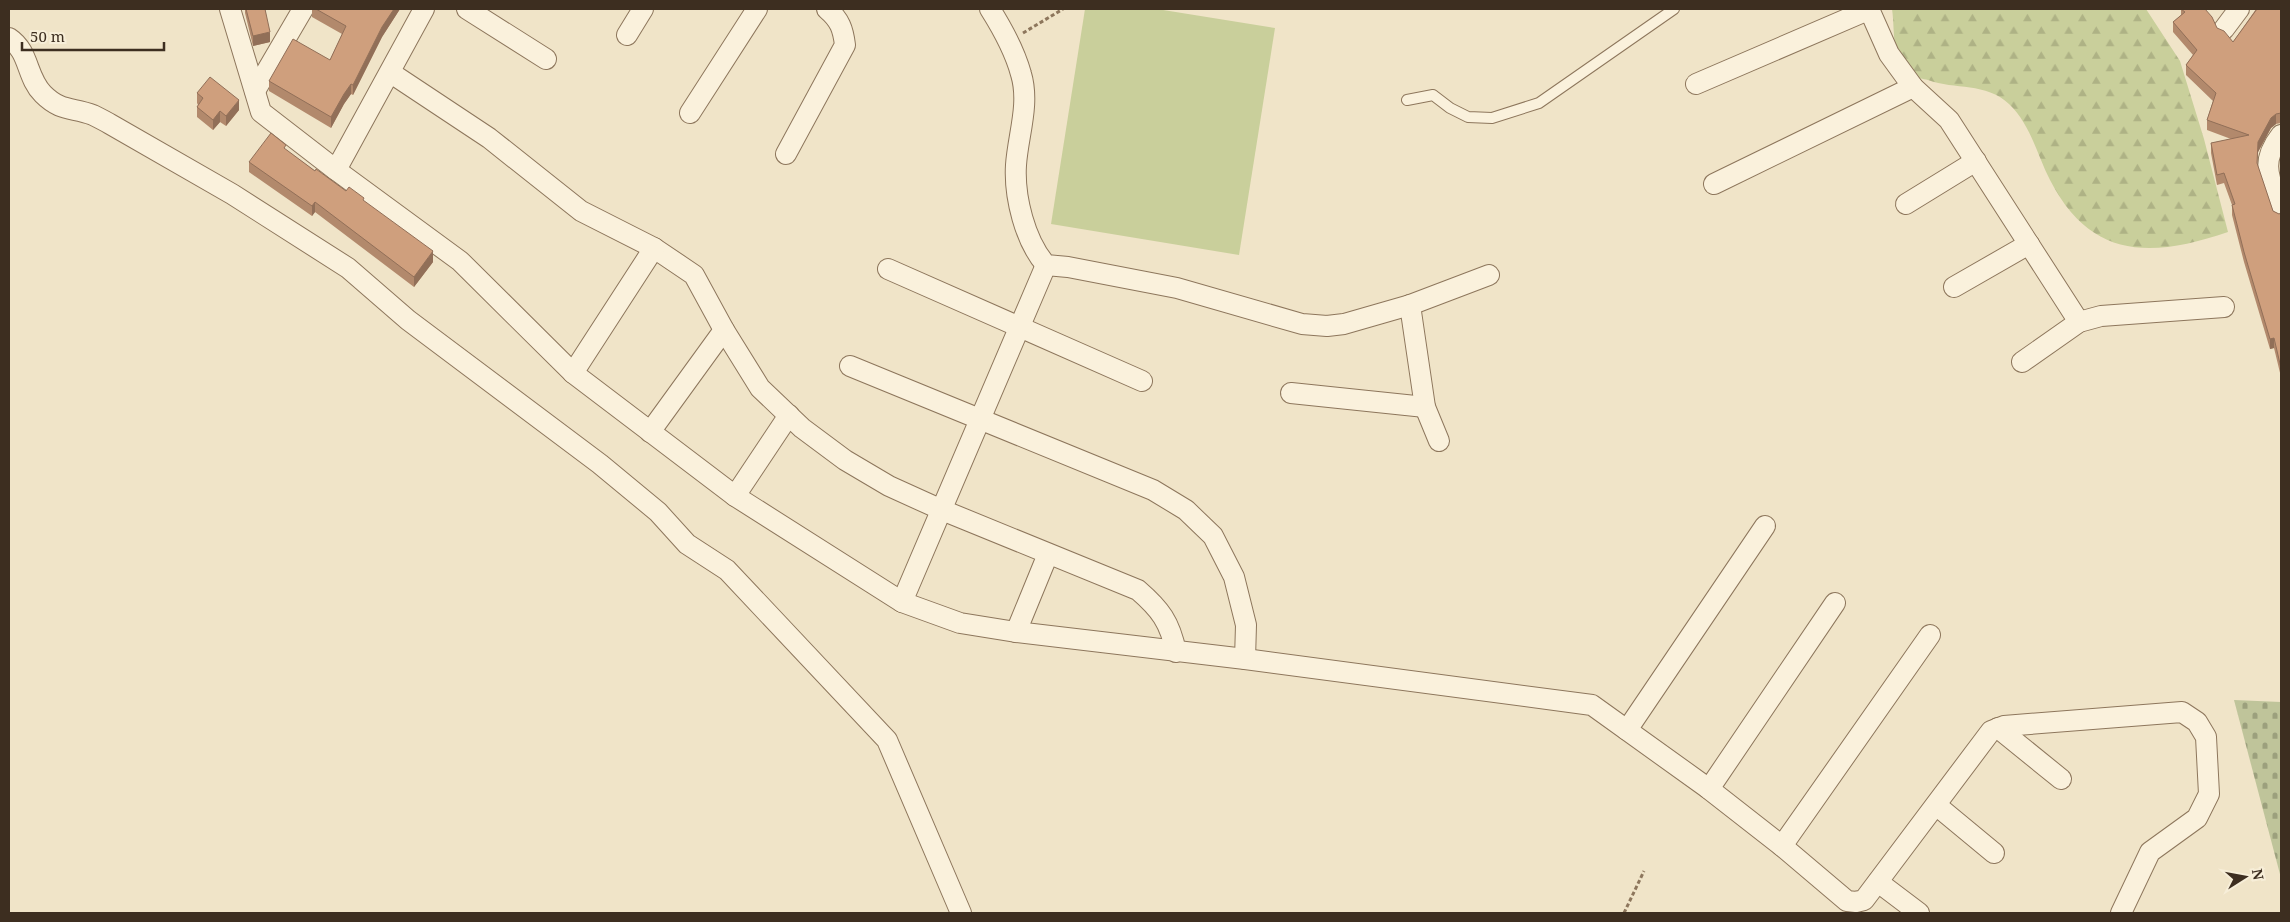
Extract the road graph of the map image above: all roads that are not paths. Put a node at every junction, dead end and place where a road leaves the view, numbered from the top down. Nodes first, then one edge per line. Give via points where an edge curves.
1 (230, 9) edge
2 (303, 9) edge
3 (424, 9) edge
4 (467, 9) edge
5 (642, 9) edge
6 (757, 9) edge
7 (827, 9) edge
8 (990, 9) edge
9 (1674, 9) edge
10 (1868, 9) edge
11 (2239, 9) edge
12 (1834, 16) edge
13 (2224, 29) edge
14 (627, 35) dead end
15 (9, 38) edge
16 (546, 59) dead end
17 (391, 72) junction
18 (1696, 84) dead end
19 (1913, 88) junction
20 (255, 91) junction
21 (1407, 100) dead end
22 (690, 113) dead end
23 (2281, 135) edge
24 (786, 154) dead end
25 (1976, 161) junction
26 (336, 170) junction
27 (1714, 184) dead end
28 (1906, 204) dead end
29 (2281, 212) edge
30 (2029, 244) junction
31 (654, 248) junction
32 (1046, 265) junction
33 (888, 270) dead end
34 (1489, 274) dead end
35 (1954, 287) dead end
36 (1410, 305) junction
37 (2224, 308) dead end
38 (2080, 322) junction
39 (1021, 327) junction
40 (724, 330) junction
41 (2022, 362) dead end
42 (850, 366) dead end
43 (573, 373) junction
44 (1142, 381) dead end
45 (1291, 393) dead end
46 (1424, 407) junction
47 (788, 415) junction
48 (981, 419) junction
49 (650, 432) junction
50 (1439, 441) dead end
51 (735, 496) junction
52 (942, 510) junction
53 (1765, 526) dead end
54 (1048, 554) junction
55 (902, 602) junction
56 (1835, 604) dead end
57 (1016, 632) junction
58 (1930, 635) dead end
59 (1176, 652) junction
60 (1245, 659) junction
61 (1998, 728) junction
62 (1627, 730) junction
63 (2061, 779) dead end
64 (1709, 789) junction
65 (1936, 805) junction
66 (1782, 846) junction
67 (1994, 854) dead end
68 (1878, 882) junction
69 (961, 913) edge
70 (1919, 913) edge
71 (2121, 913) edge

1 - 20 street
2 - 20 street
3 - 17 street
4 - 16 street
5 - 14 street
6 - 22 street
7 - 24 street via 837,17 845,45
8 - 32 street via 1022,74 1024,105 1016,166 1021,213 1035,253
9 - 21 lane via 1538,103 1492,118 1468,117 1433,95
10 - 12 street
10 - 19 street via 1889,54
11 - 13 street
12 - 18 street
15 - 69 street via 20,46 42,93 62,109 91,115 110,124 232,194 348,268 408,320 600,464 658,512 687,544 727,570 886,740
17 - 26 street
17 - 31 street via 489,138 581,211
19 - 25 street via 1948,120
19 - 27 street
20 - 26 street via 261,112
23 - 29 street via 2271,148 2267,162
25 - 28 street
25 - 30 street
26 - 43 street via 460,261
30 - 35 street
30 - 38 street
31 - 40 street via 694,275
31 - 43 street
32 - 36 street via 1177,288 1302,324 1344,324
32 - 39 street
33 - 39 street
34 - 36 street
36 - 46 street
37 - 38 street via 2101,316
38 - 41 street
39 - 44 street
39 - 48 street
40 - 47 street via 760,388
40 - 49 street
42 - 48 street
43 - 49 street
45 - 46 street
46 - 50 street
47 - 51 street
47 - 52 street via 845,460
48 - 52 street
48 - 60 street via 1152,490 1186,510 1213,536 1234,577 1246,626
49 - 51 street
51 - 55 street
52 - 54 street
52 - 55 street
53 - 62 street
54 - 57 street
54 - 59 street via 1138,590 1158,608 1172,635
55 - 57 street via 960,623
56 - 64 street
57 - 59 street
58 - 66 street
59 - 60 street
60 - 62 street via 1582,702 1592,705
61 - 63 street
61 - 65 street via 1991,731
61 - 71 street via 2182,712 2197,722 2206,737 2209,794 2197,818 2150,852
62 - 64 street
64 - 66 street
65 - 67 street
65 - 68 street
66 - 68 street via 1847,901 1864,900
68 - 70 street

